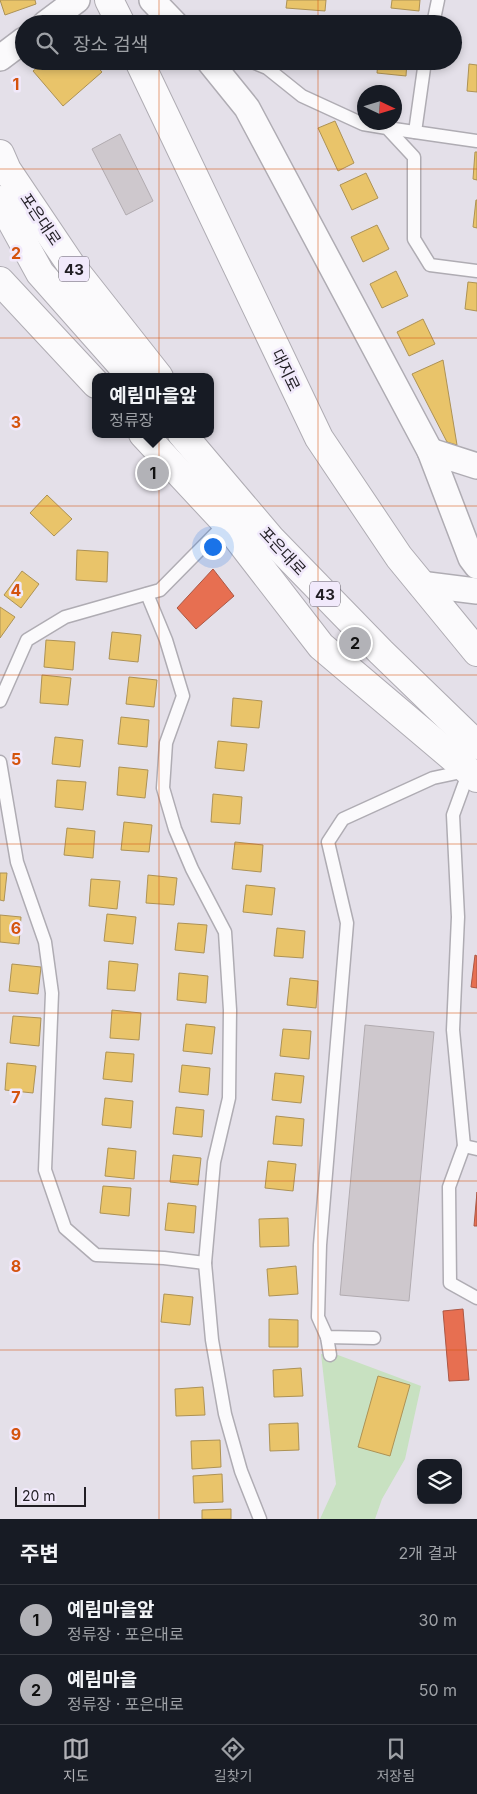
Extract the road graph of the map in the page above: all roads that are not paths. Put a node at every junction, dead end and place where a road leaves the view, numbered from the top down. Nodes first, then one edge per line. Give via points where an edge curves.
1 (77, 0) edge
2 (109, 0) edge
3 (152, 0) edge
4 (438, 0) edge
5 (57, 15) edge
6 (116, 15) edge
7 (166, 15) edge
8 (435, 15) edge
9 (15, 47) edge
10 (0, 58) edge
11 (143, 70) edge
12 (216, 70) edge
13 (270, 70) edge
14 (424, 70) edge
15 (357, 122) edge
16 (389, 130) edge
17 (401, 130) edge
18 (415, 132) junction
19 (477, 141) edge
20 (0, 154) edge
21 (0, 200) edge
22 (477, 271) edge
23 (0, 281) edge
24 (128, 373) edge
25 (156, 373) edge
26 (92, 380) edge
27 (147, 438) edge
28 (185, 438) edge
29 (207, 438) edge
30 (430, 451) junction
31 (477, 466) edge
32 (226, 523) junction
33 (477, 566) edge
34 (420, 584) junction
35 (477, 591) edge
36 (147, 594) junction
37 (477, 652) edge
38 (0, 701) edge
39 (477, 726) edge
40 (477, 745) edge
41 (0, 762) edge
42 (473, 774) edge
43 (3, 798) edge
44 (464, 1146) junction
45 (477, 1149) edge
46 (204, 1263) junction
47 (477, 1298) edge
48 (327, 1337) junction
49 (374, 1338) dead end
50 (330, 1355) dead end
51 (260, 1519) edge

1 - 5 street
2 - 6 main road
3 - 7 street
4 - 8 lane
9 - 10 street
11 - 34 main road, 대지로 via 319,438
12 - 30 street via 247,108
13 - 15 lane via 302,96
14 - 18 lane
16 - 22 lane via 414,157 414,239 430,265
17 - 18 lane
18 - 19 lane
20 - 25 main road, 포은대로 / 43 via 7,170 73,268
21 - 24 main road, 포은대로 / 43 via 40,273
23 - 26 main road
27 - 32 main road
28 - 40 main road, 포은대로 / 43 via 271,538
29 - 39 main road, 포은대로 / 43 via 314,568
30 - 31 street
30 - 33 street via 471,558
32 - 36 lane via 160,590
32 - 42 main road via 321,646
34 - 35 street
34 - 37 main road, 대지로
36 - 38 lane via 65,617 27,640
36 - 46 lane via 166,640 183,696 166,743 163,788 175,829 192,869 225,932 230,1010 229,1098 214,1162
41 - 43 lane
42 - 44 lane via 453,815 458,917 453,1030
42 - 48 lane via 433,778 343,819 328,842 347,923 320,1245 318,1317
43 - 46 lane via 16,862 45,942 52,993 45,1170 64,1228 96,1255
44 - 45 lane
44 - 47 lane via 449,1187 450,1283
46 - 51 lane via 212,1340 225,1414 241,1471
48 - 49 lane
48 - 50 lane

